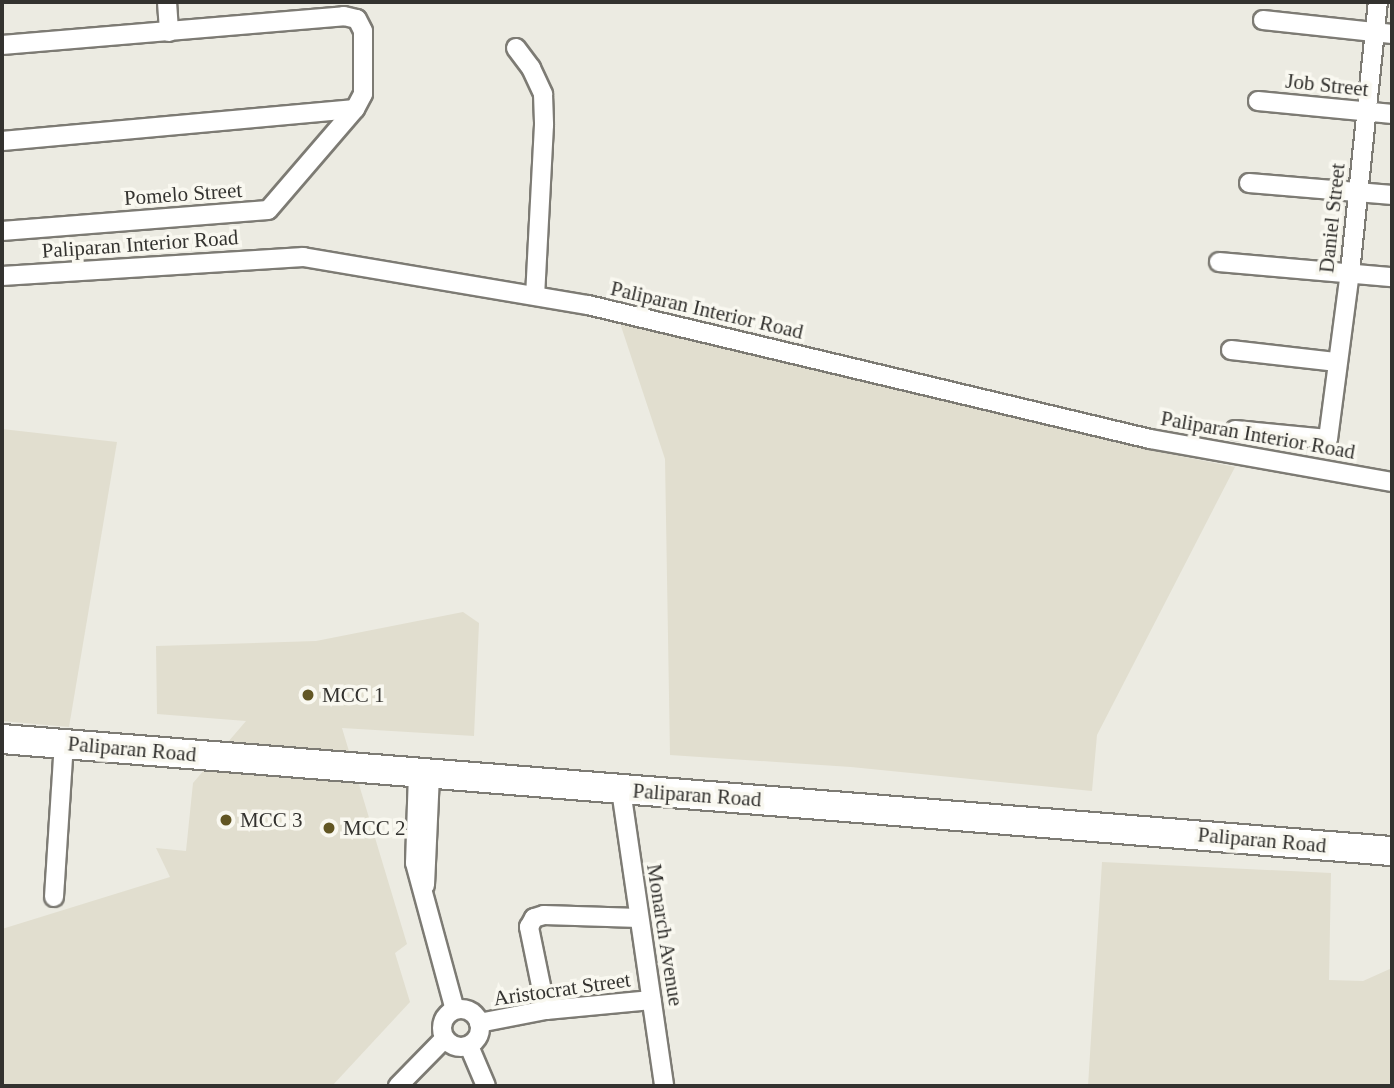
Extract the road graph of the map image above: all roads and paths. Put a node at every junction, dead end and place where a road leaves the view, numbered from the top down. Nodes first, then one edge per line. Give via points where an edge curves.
1 (167, 2) edge
2 (1378, 2) edge
3 (1263, 20) dead end
4 (169, 32) junction
5 (1384, 33) edge
6 (2, 45) edge
7 (516, 48) dead end
8 (1258, 101) dead end
9 (355, 108) junction
10 (1366, 112) junction
11 (1392, 114) edge
12 (2, 141) edge
13 (1249, 183) dead end
14 (1356, 193) junction
15 (1392, 195) edge
16 (2, 230) edge
17 (1219, 262) dead end
18 (1350, 272) junction
19 (2, 276) edge
20 (1392, 277) edge
21 (535, 295) junction
22 (1231, 350) dead end
23 (1337, 362) junction
24 (1235, 430) dead end
25 (1392, 482) edge
26 (2, 739) edge
27 (64, 744) junction
28 (424, 774) junction
29 (621, 790) junction
30 (1392, 851) edge
31 (54, 897) dead end
32 (639, 918) junction
33 (652, 1000) junction
34 (455, 1010) junction
35 (546, 1010) junction
36 (479, 1023) junction
37 (444, 1039) junction
38 (468, 1046) junction
39 (398, 1086) edge
40 (486, 1086) edge
41 (664, 1086) edge

1 - 4 street
2 - 5 street, Daniel Street
3 - 5 street
4 - 6 street
4 - 9 street, Pomelo Street via 344,16 357,19 363,31 363,94
5 - 10 street, Daniel Street
7 - 21 street via 543,94
8 - 10 street, Job Street
9 - 12 street
9 - 16 street, Pomelo Street via 268,210
10 - 11 street, Job Street
10 - 14 street, Daniel Street
13 - 14 street
14 - 15 street
14 - 18 street, Daniel Street
17 - 18 street
18 - 20 street
18 - 23 street, Daniel Street
19 - 21 street, Paliparan Interior Road via 303,257
21 - 25 street, Paliparan Interior Road via 1150,439
22 - 23 street
23 - 24 street, Daniel Street via 1328,439
26 - 27 main road, Paliparan Road
27 - 28 main road, Paliparan Road
27 - 31 street
28 - 29 main road, Paliparan Road
28 - 34 street via 415,863
29 - 30 main road, Paliparan Road
29 - 32 street, Monarch Avenue
32 - 33 street, Monarch Avenue
32 - 35 street via 534,918 529,927
33 - 35 street, Aristocrat Street
33 - 41 street, Monarch Avenue
34 - 36 street via 473,1013
34 - 37 street via 441,1025
35 - 36 street, Aristocrat Street
36 - 38 street via 477,1039
37 - 38 street via 455,1047
37 - 39 street
38 - 40 street

